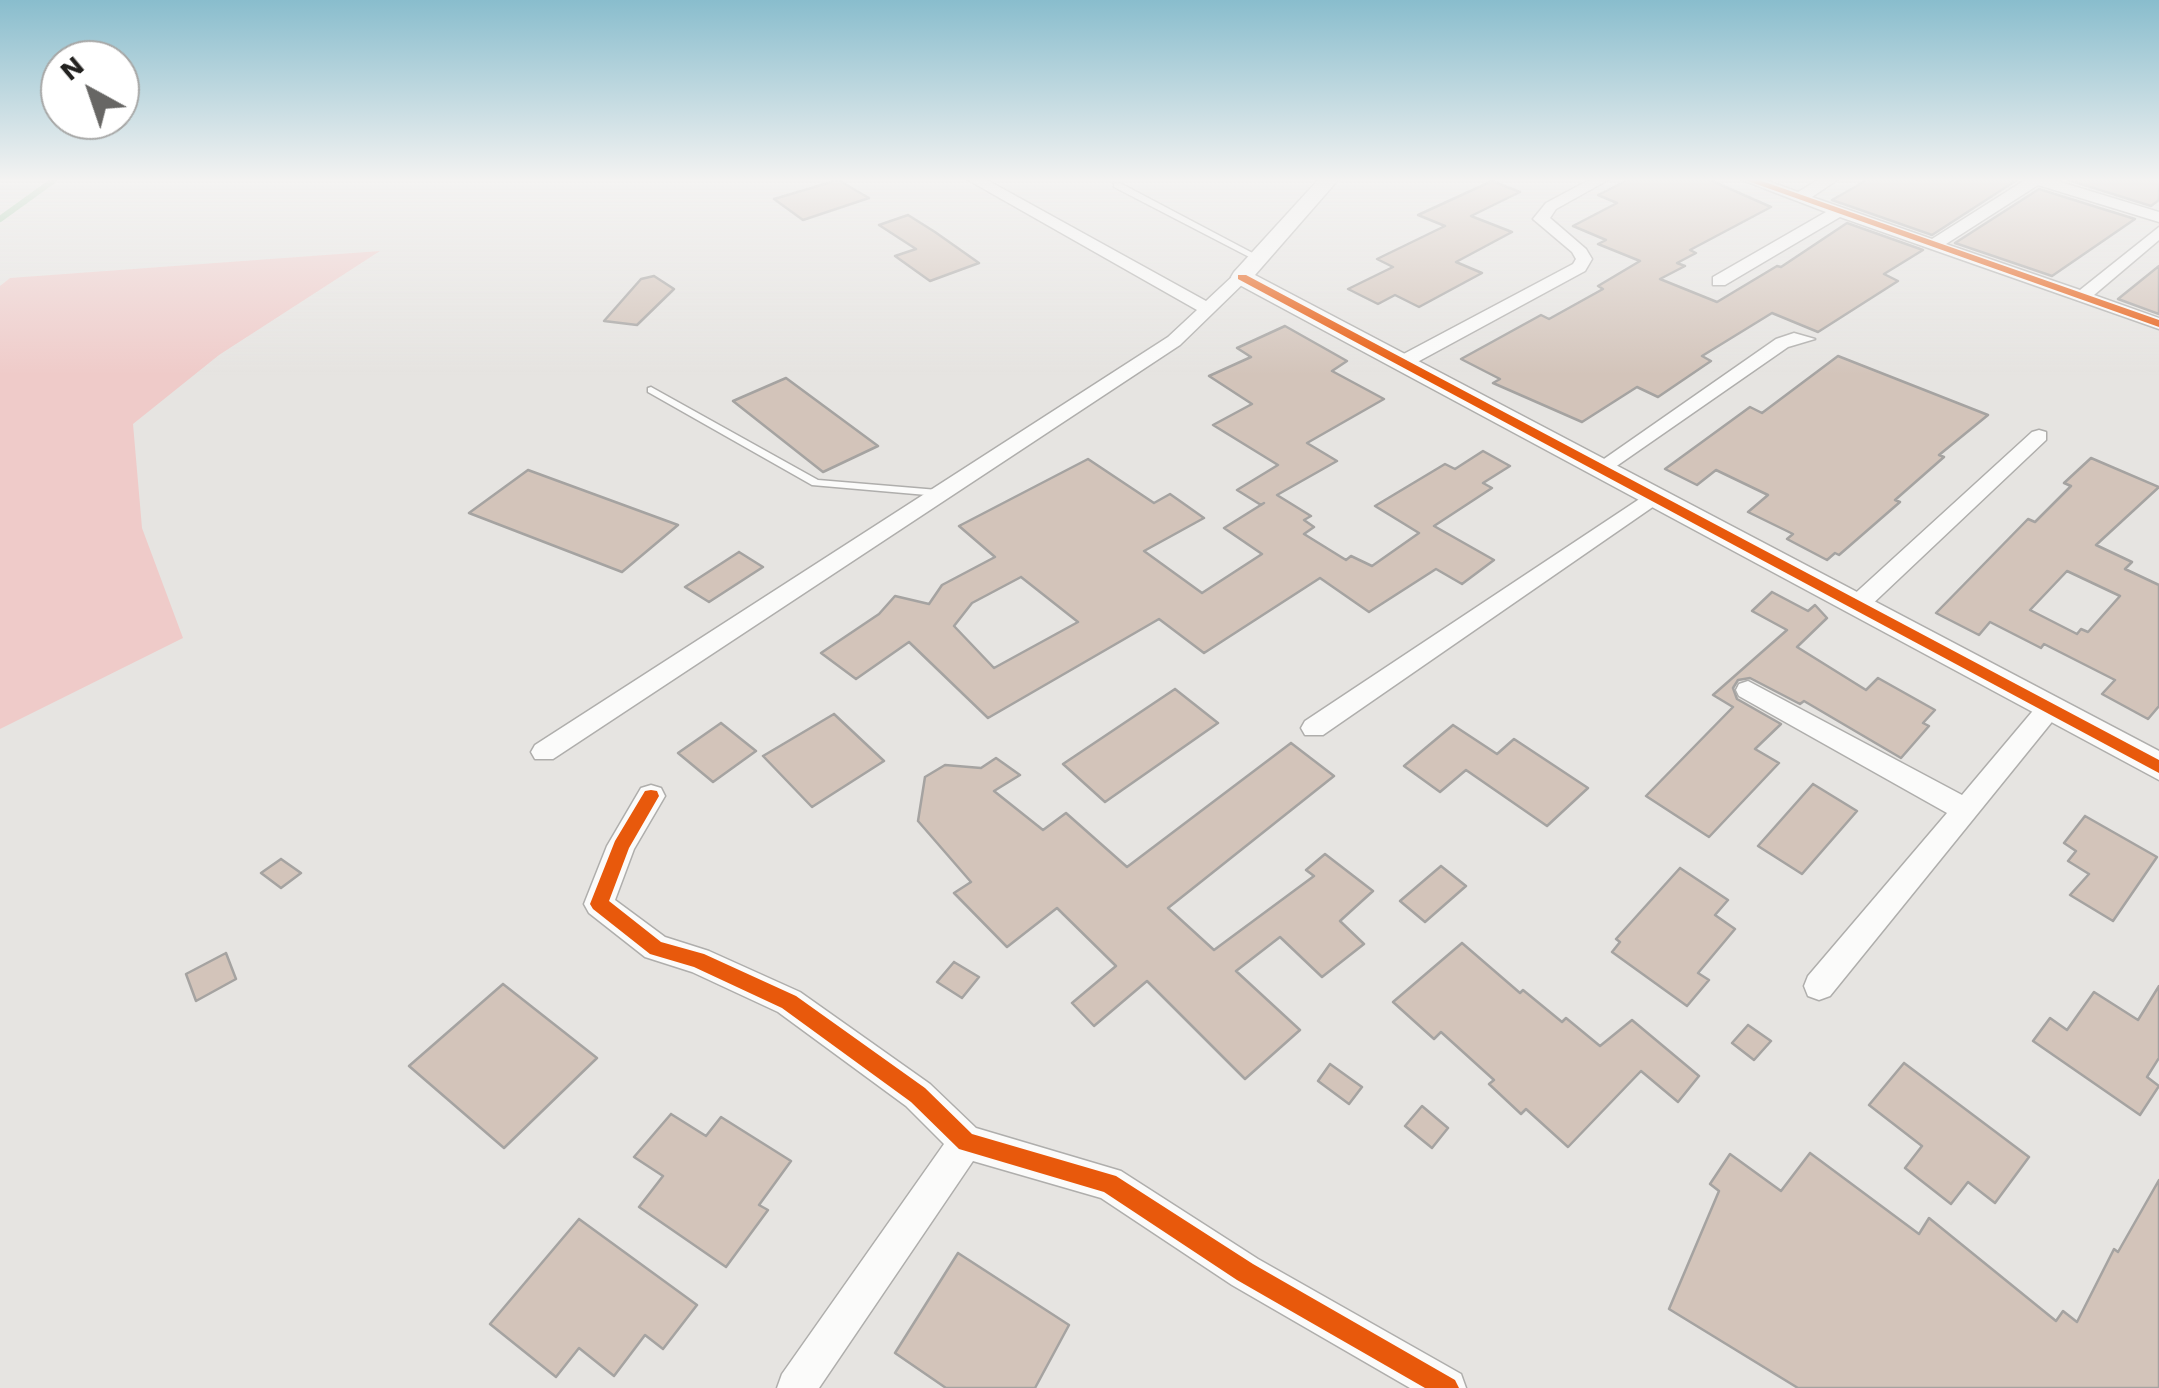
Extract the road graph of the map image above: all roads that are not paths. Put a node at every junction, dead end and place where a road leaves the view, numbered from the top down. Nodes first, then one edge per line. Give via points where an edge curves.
1 (1092, 245) edge
2 (1213, 245) edge
3 (1271, 245) edge
4 (1572, 245) edge
5 (1781, 245) edge
6 (1929, 245) edge
7 (2144, 245) edge
8 (1932, 246) joint
9 (1250, 268) junction
10 (1719, 281) dead end
11 (2080, 298) junction
12 (1206, 308) junction
13 (2159, 324) edge
14 (1806, 338) dead end
15 (1403, 362) junction
16 (651, 390) dead end
17 (2039, 436) dead end
18 (1602, 468) junction
19 (938, 493) junction
20 (1652, 497) junction
21 (1858, 604) junction
22 (1748, 690) dead end
23 (2052, 708) junction
24 (1314, 728) dead end
25 (544, 752) dead end
26 (2159, 768) edge
27 (651, 796) dead end
28 (1966, 810) junction
29 (1818, 986) dead end
30 (966, 1142) junction
31 (1433, 1385) edge
32 (796, 1388) edge

1 - 12 street
2 - 9 lane
3 - 9 street
4 - 15 street via 1584,259 1579,267
5 - 10 street
6 - 8 street
7 - 11 street
8 - 11 street
9 - 12 street
9 - 15 street
11 - 13 street
12 - 19 street via 1174,341
14 - 18 street via 1788,340
15 - 18 street
16 - 19 lane via 816,483
17 - 21 street
18 - 20 street
19 - 25 street
20 - 21 street
20 - 24 street
21 - 23 street
22 - 28 street
23 - 26 street
23 - 28 street
27 - 30 street via 599,904 656,948 789,1002 918,1096
28 - 29 street
30 - 31 street via 1110,1184
30 - 32 street

